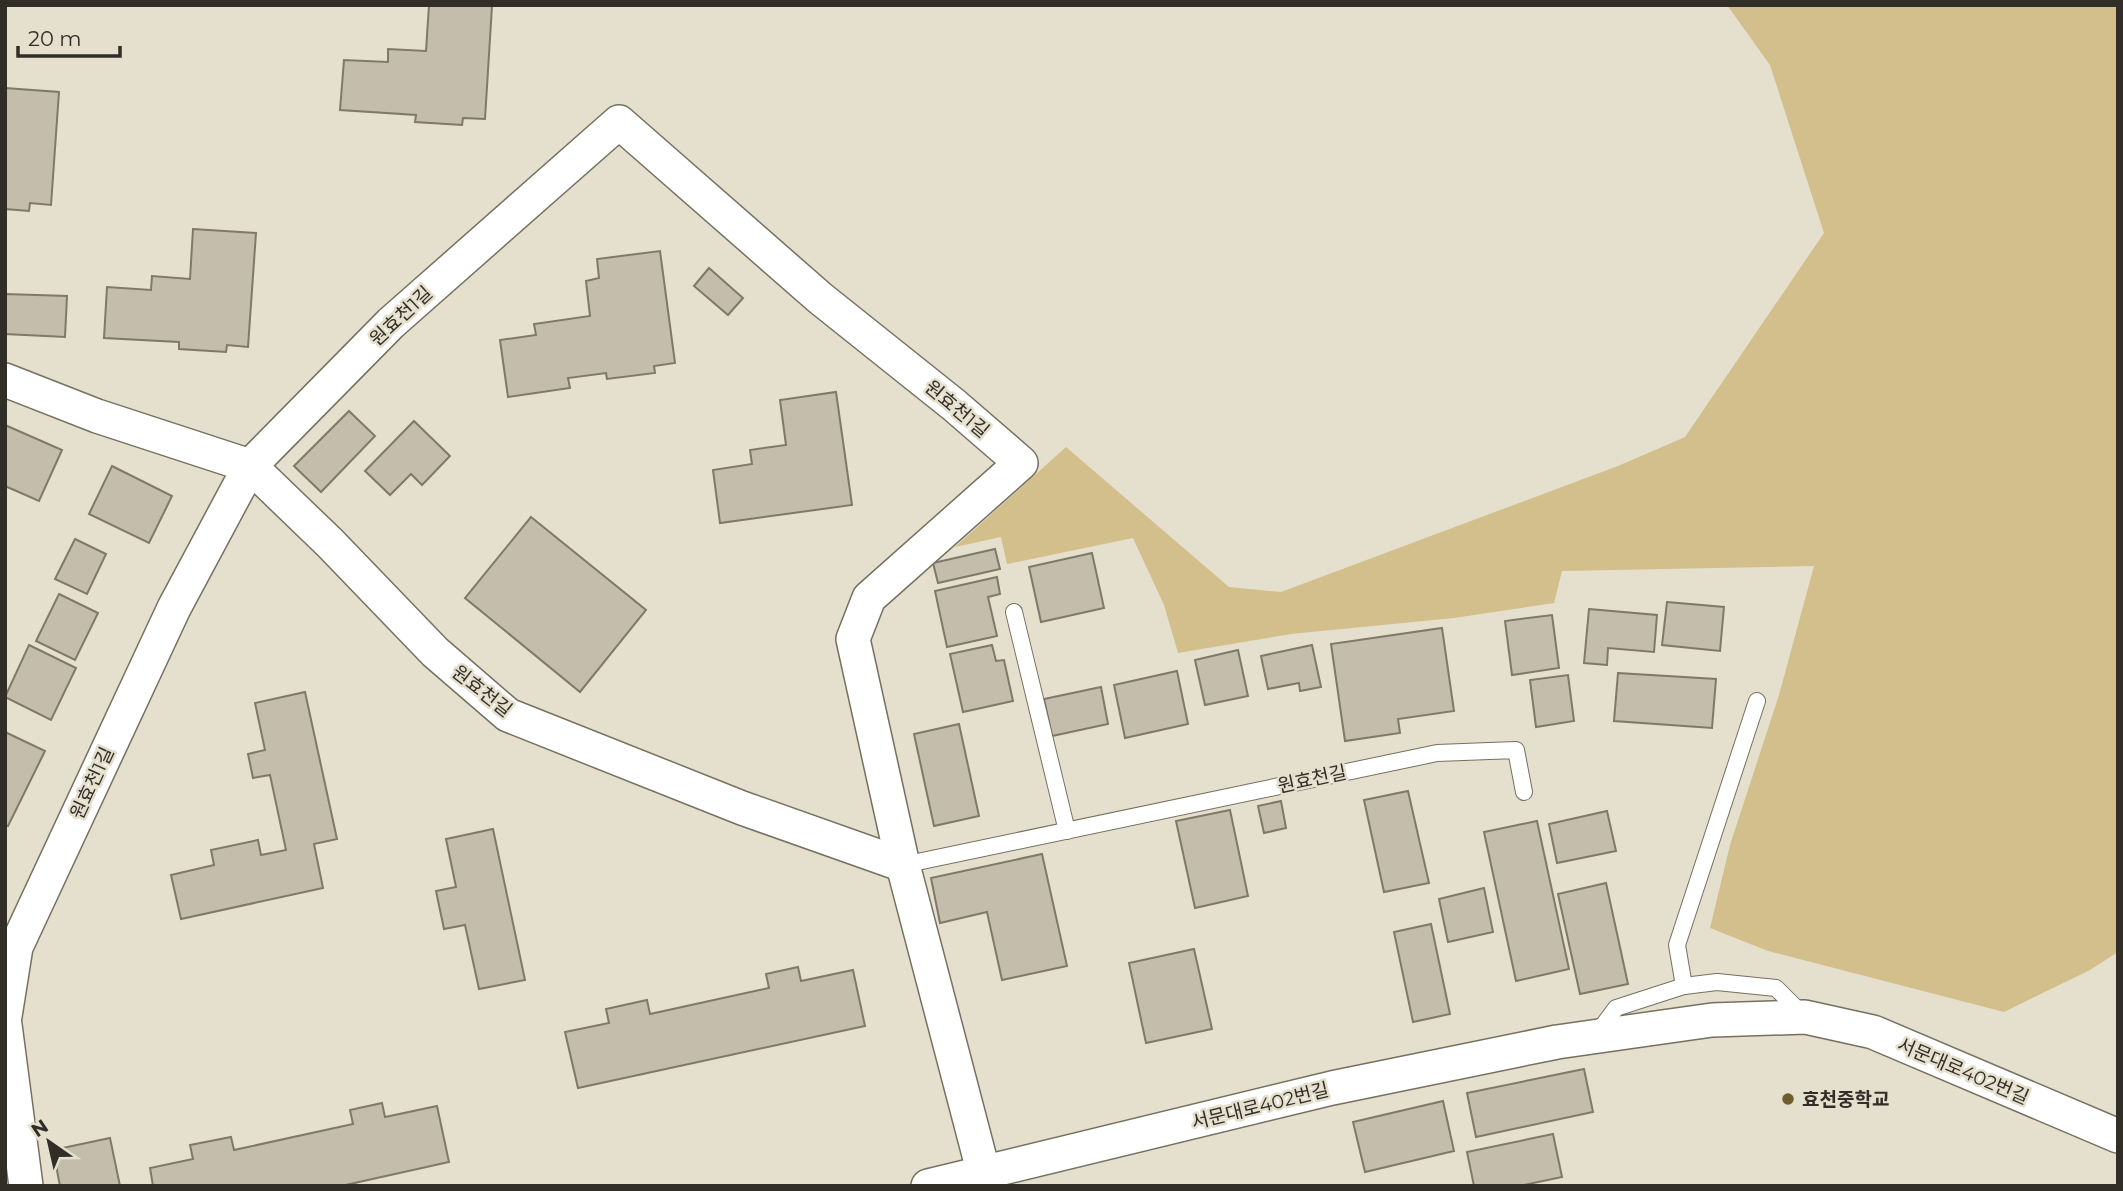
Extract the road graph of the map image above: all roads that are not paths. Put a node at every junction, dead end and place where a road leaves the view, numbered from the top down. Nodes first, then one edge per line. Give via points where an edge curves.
1 (5, 380) edge
2 (250, 466) junction
3 (1014, 612) dead end
4 (1757, 701) dead end
5 (1524, 792) dead end
6 (1067, 831) junction
7 (903, 865) junction
8 (1684, 986) junction
9 (5, 1016) edge
10 (1805, 1017) junction
11 (5, 1025) edge
12 (1595, 1037) junction
13 (2118, 1136) edge
14 (984, 1174) junction
15 (26, 1186) edge
16 (928, 1186) edge

1 - 2 street, 원효천길
2 - 7 street, 원효천길 via 435,652 508,715 742,808
2 - 7 street, 원효천1길 via 391,323 619,122 820,298 1021,463 869,598 853,639
2 - 9 street, 원효천1길 via 174,608 16,947
3 - 6 lane
4 - 8 lane via 1677,945
5 - 6 lane, 원효천길 via 1516,750 1437,753
6 - 7 lane, 원효천길
7 - 14 street
8 - 10 lane via 1717,982 1776,988
8 - 12 lane via 1616,1008
10 - 12 street, 서문대로402번길 via 1712,1020
10 - 13 street, 서문대로402번길 via 1873,1032
11 - 15 street
12 - 14 street, 서문대로402번길 via 1332,1088
14 - 16 street, 서문대로402번길

